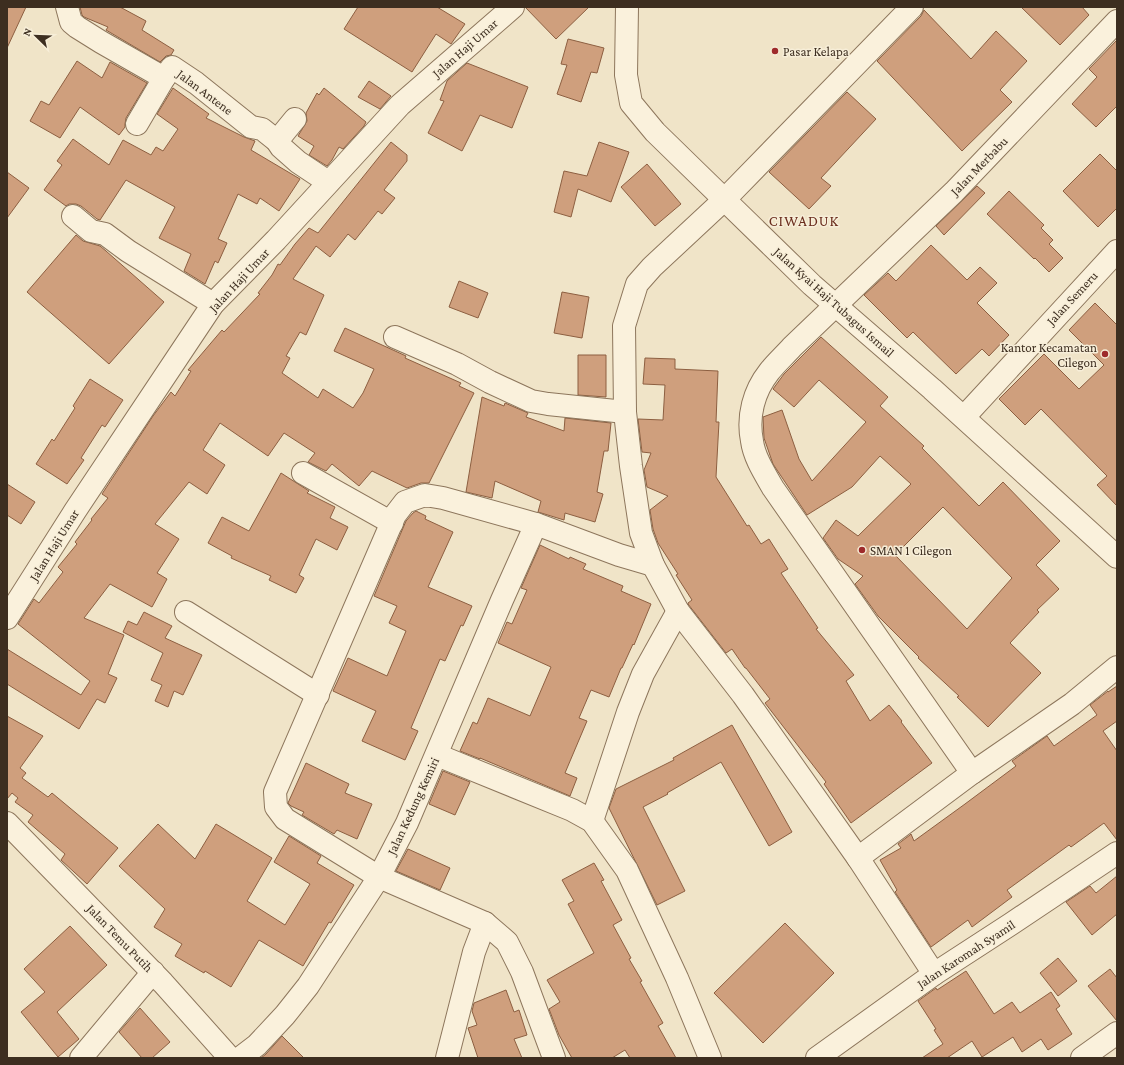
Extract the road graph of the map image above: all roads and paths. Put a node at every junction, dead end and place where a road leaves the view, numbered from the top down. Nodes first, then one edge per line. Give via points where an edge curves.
1 (67, 7) edge
2 (513, 7) edge
3 (627, 7) edge
4 (912, 7) edge
5 (1117, 21) edge
6 (164, 78) junction
7 (295, 119) dead end
8 (137, 124) dead end
9 (278, 141) junction
10 (328, 182) junction
11 (724, 199) junction
12 (73, 216) dead end
13 (1117, 250) edge
14 (213, 304) junction
15 (836, 305) junction
16 (395, 337) dead end
17 (625, 412) junction
18 (964, 417) junction
19 (302, 473) dead end
20 (392, 523) junction
21 (536, 524) junction
22 (1117, 557) edge
23 (654, 565) junction
24 (678, 611) junction
25 (186, 612) dead end
26 (7, 618) edge
27 (1117, 667) edge
28 (318, 695) junction
29 (436, 755) junction
30 (972, 773) junction
31 (592, 821) junction
32 (7, 823) edge
33 (1117, 853) edge
34 (858, 858) junction
35 (379, 877) junction
36 (485, 923) junction
37 (153, 972) junction
38 (934, 974) junction
39 (1117, 1033) edge
40 (81, 1058) edge
41 (230, 1058) edge
42 (240, 1058) edge
43 (447, 1058) edge
44 (554, 1058) edge
45 (710, 1058) edge
46 (817, 1058) edge
47 (1082, 1058) edge

1 - 6 street, Jalan Antene via 71,22 77,27
2 - 10 street, Jalan Haji Umar via 400,105
3 - 11 street, Jalan Kyai Haji Tubagus Ismail via 626,75 631,103 654,132
4 - 11 street
5 - 15 street, Jalan Merbabu via 954,192
6 - 8 street
6 - 9 street, Jalan Antene via 172,67 251,127 262,129
7 - 9 street
9 - 10 street, Jalan Antene via 298,162
10 - 14 street, Jalan Haji Umar
11 - 15 street, Jalan Kyai Haji Tubagus Ismail
11 - 17 street via 652,267 638,284 624,326
12 - 14 street via 91,231 105,234
13 - 18 street, Jalan Semeru
14 - 26 street, Jalan Haji Umar
15 - 18 street, Jalan Kyai Haji Tubagus Ismail
15 - 30 street, Jalan Merbabu via 769,372 754,397 752,442 773,488
16 - 17 street via 531,401
17 - 23 street via 630,466 641,533
18 - 22 street, Jalan Kyai Haji Tubagus Ismail
19 - 20 street
20 - 21 street via 406,502 425,495
20 - 28 street
21 - 23 street
21 - 29 street, Jalan Kedung Kemiri
23 - 24 street
24 - 31 street via 643,674
24 - 34 street via 743,695
25 - 28 street
27 - 30 street via 1072,704
28 - 35 street via 275,792 276,807 285,819
29 - 31 street via 572,810
29 - 35 street, Jalan Kedung Kemiri via 407,823
30 - 34 street
31 - 45 street via 627,870 677,978
32 - 37 street, Jalan Temu Putih
33 - 38 street, Jalan Karomah Syamil
34 - 38 street
35 - 36 street
35 - 42 street, Jalan Kedung Kemiri via 308,986 285,1015
36 - 43 street via 474,952
36 - 44 street via 506,942 522,972
37 - 40 street
37 - 41 street, Jalan Temu Putih
38 - 46 street, Jalan Karomah Syamil
39 - 47 street

